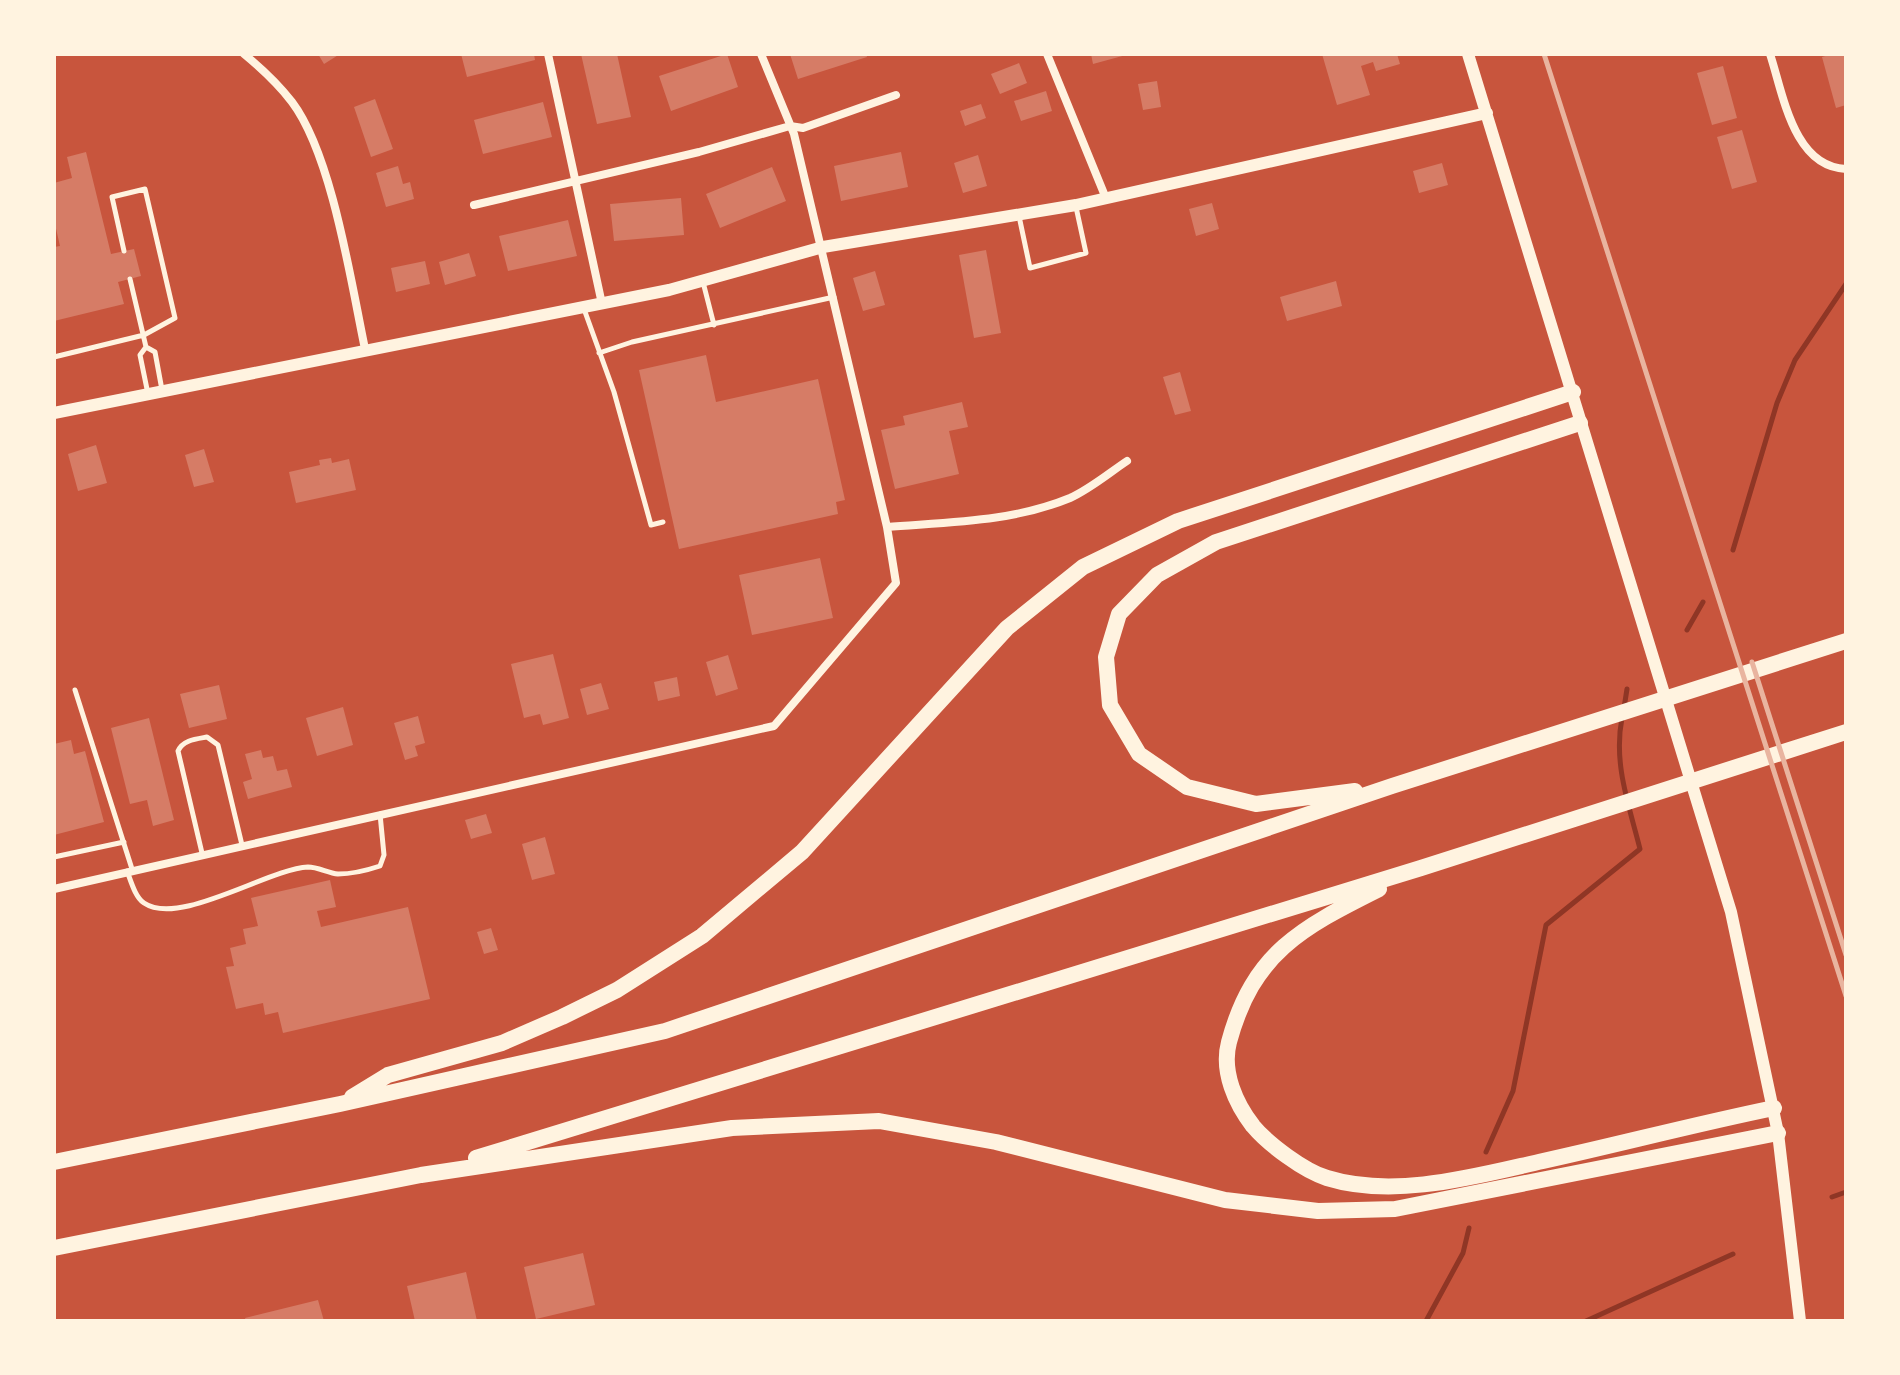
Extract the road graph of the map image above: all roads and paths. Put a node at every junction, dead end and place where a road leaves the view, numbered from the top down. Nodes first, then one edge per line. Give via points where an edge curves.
1 (244, 54) edge
2 (548, 54) edge
3 (761, 54) edge
4 (1047, 54) edge
5 (1468, 54) edge
6 (1770, 54) edge
7 (896, 95) dead end
8 (1487, 113) junction
9 (790, 126) junction
10 (1846, 169) edge
11 (578, 179) junction
12 (1105, 196) junction
13 (474, 205) dead end
14 (1076, 205) junction
15 (1019, 215) junction
16 (823, 247) junction
17 (124, 251) dead end
18 (130, 279) dead end
19 (703, 281) junction
20 (834, 297) junction
21 (602, 304) junction
22 (583, 308) junction
23 (714, 325) junction
24 (144, 335) junction
25 (146, 347) junction
26 (365, 349) junction
27 (599, 353) junction
28 (54, 357) edge
29 (162, 391) junction
30 (1573, 392) junction
31 (148, 394) junction
32 (54, 413) edge
33 (1580, 423) junction
34 (1127, 461) dead end
35 (663, 522) dead end
36 (887, 527) junction
37 (1846, 641) edge
38 (75, 690) dead end
39 (1839, 735) edge
40 (1392, 786) junction
41 (380, 814) junction
42 (124, 842) junction
43 (242, 845) junction
44 (202, 853) junction
45 (54, 857) edge
46 (1421, 868) junction
47 (129, 870) junction
48 (54, 889) edge
49 (340, 1104) junction
50 (1774, 1108) junction
51 (1778, 1133) junction
52 (54, 1162) edge
53 (421, 1175) junction
54 (54, 1248) edge
55 (1800, 1321) edge

1 - 26 street via 293,103 319,158
2 - 11 street
3 - 9 street
4 - 12 street
5 - 8 main road
6 - 10 street via 1795,132 1814,157
7 - 9 street via 803,128
8 - 12 main road
8 - 30 main road
9 - 11 street
9 - 16 street
11 - 13 street
11 - 21 street
12 - 14 main road
14 - 15 main road
14 - 15 lane via 1086,253 1030,268
15 - 16 main road
16 - 19 main road
16 - 20 street
17 - 24 lane via 112,197 145,189 175,318
18 - 24 lane
19 - 21 main road
19 - 23 lane
20 - 23 lane
20 - 36 street
21 - 22 main road
22 - 26 main road
22 - 27 lane
23 - 27 lane
24 - 25 lane
24 - 28 lane
25 - 29 lane via 155,352
25 - 31 lane via 140,355
26 - 29 main road
27 - 35 lane via 651,525
29 - 31 main road
30 - 33 main road
30 - 49 highway via 1178,521 1083,567 1007,628 802,852 702,936 617,990 562,1017 502,1043 388,1075
31 - 32 main road
33 - 40 highway via 1216,542 1157,575 1119,614 1106,657 1110,705 1139,754 1187,787 1256,804
33 - 50 main road via 1731,912
34 - 36 street via 1072,497 1028,511 975,522
36 - 41 street via 896,583 774,726
37 - 40 highway
38 - 42 lane
39 - 46 highway
40 - 49 highway via 665,1031
41 - 43 street
41 - 47 lane via 384,855 380,866 370,869 338,874 309,867 181,909 156,909 142,902
42 - 45 lane
42 - 47 lane
43 - 44 street
43 - 44 lane via 218,745 200,738 178,751
44 - 47 street
46 - 50 highway via 1313,922 1261,967 1238,1009 1226,1054 1236,1104 1267,1143 1325,1178 1410,1185 1501,1170
46 - 53 highway
47 - 48 street
49 - 52 highway
50 - 51 main road
51 - 53 highway via 1395,1209 1318,1211 1225,1200 996,1142 879,1121 732,1128
51 - 55 main road
53 - 54 highway

